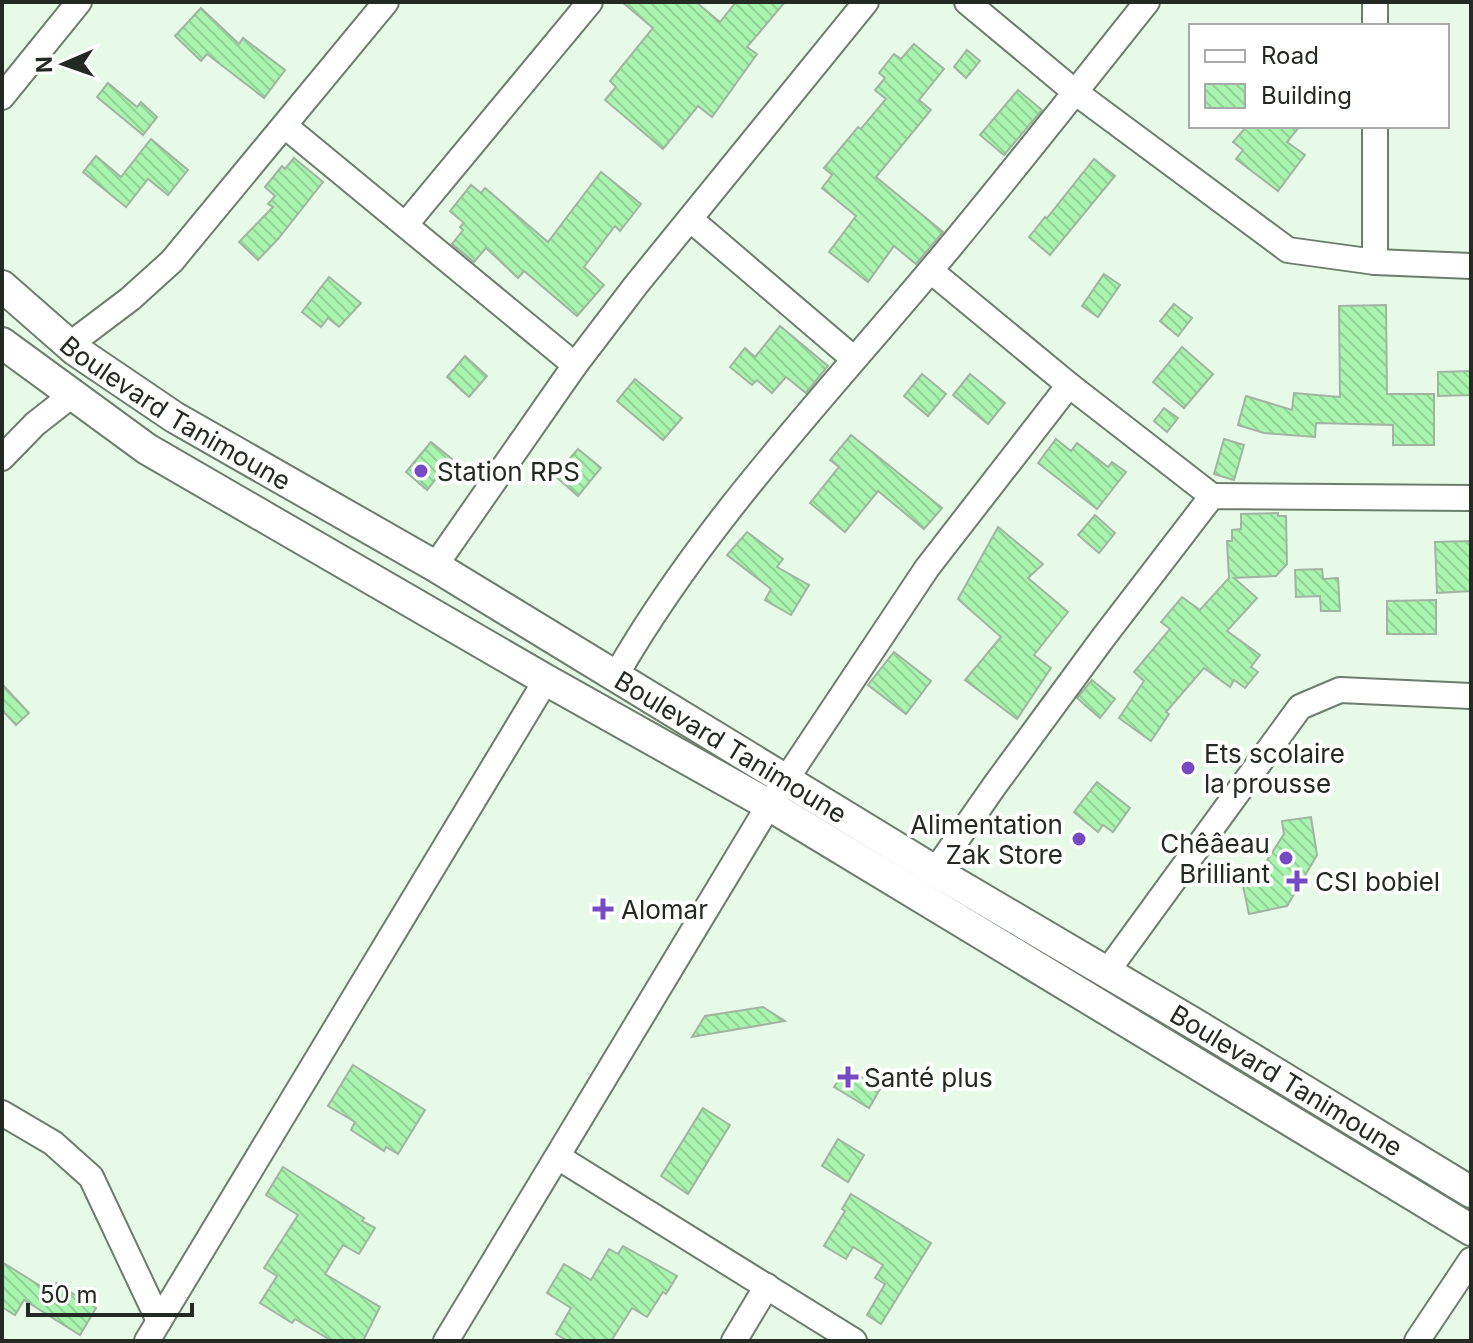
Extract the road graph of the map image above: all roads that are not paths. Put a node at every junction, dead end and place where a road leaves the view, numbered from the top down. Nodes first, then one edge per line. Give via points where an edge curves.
1 (79, 2) edge
2 (386, 2) edge
3 (590, 2) edge
4 (866, 2) edge
5 (967, 2) edge
6 (1147, 2) edge
7 (1375, 2) edge
8 (1375, 24) edge
9 (1075, 92) junction
10 (2, 97) edge
11 (285, 126) junction
12 (1375, 128) edge
13 (690, 219) junction
14 (406, 224) junction
15 (1375, 262) junction
16 (1471, 266) edge
17 (931, 271) junction
18 (2, 286) edge
19 (2, 343) edge
20 (69, 345) junction
21 (854, 359) junction
22 (575, 365) junction
23 (1069, 385) junction
24 (72, 395) junction
25 (6, 446) edge
26 (1212, 496) junction
27 (1471, 498) edge
28 (435, 566) junction
29 (615, 677) junction
30 (546, 680) junction
31 (1471, 696) edge
32 (787, 780) junction
33 (769, 805) junction
34 (935, 871) junction
35 (1106, 973) junction
36 (2, 1113) edge
37 (558, 1157) junction
38 (1471, 1192) edge
39 (1471, 1230) edge
40 (1471, 1260) edge
41 (767, 1286) junction
42 (153, 1331) edge
43 (446, 1341) edge
44 (734, 1341) edge
45 (854, 1341) edge
46 (1417, 1341) edge

1 - 10 street
2 - 11 street
3 - 14 street
4 - 13 street
5 - 9 street
6 - 9 street
7 - 8 street
9 - 15 street via 1285,248
9 - 17 street
11 - 14 street
11 - 20 street via 172,261
12 - 15 street
13 - 21 street
13 - 22 street
14 - 22 street
15 - 16 street
17 - 21 street
17 - 23 street
18 - 20 main road, Boulevard Tanimoune
19 - 24 main road, Boulevard Tanimoune
20 - 28 main road, Boulevard Tanimoune via 174,417
21 - 29 street via 689,562
22 - 28 street
23 - 26 street
23 - 32 street via 927,568
24 - 25 street
24 - 30 main road, Boulevard Tanimoune via 147,449
26 - 27 street
26 - 34 street
28 - 29 main road, Boulevard Tanimoune
29 - 32 main road, Boulevard Tanimoune
30 - 33 main road, Boulevard Tanimoune
30 - 42 street
31 - 35 street via 1340,690 1300,707
32 - 33 street
32 - 34 main road, Boulevard Tanimoune
33 - 37 street
33 - 39 main road, Boulevard Tanimoune
34 - 35 main road, Boulevard Tanimoune
35 - 38 main road, Boulevard Tanimoune
36 - 42 street via 53,1143 91,1177
37 - 41 street
37 - 43 street
40 - 46 street
41 - 44 street
41 - 45 street

